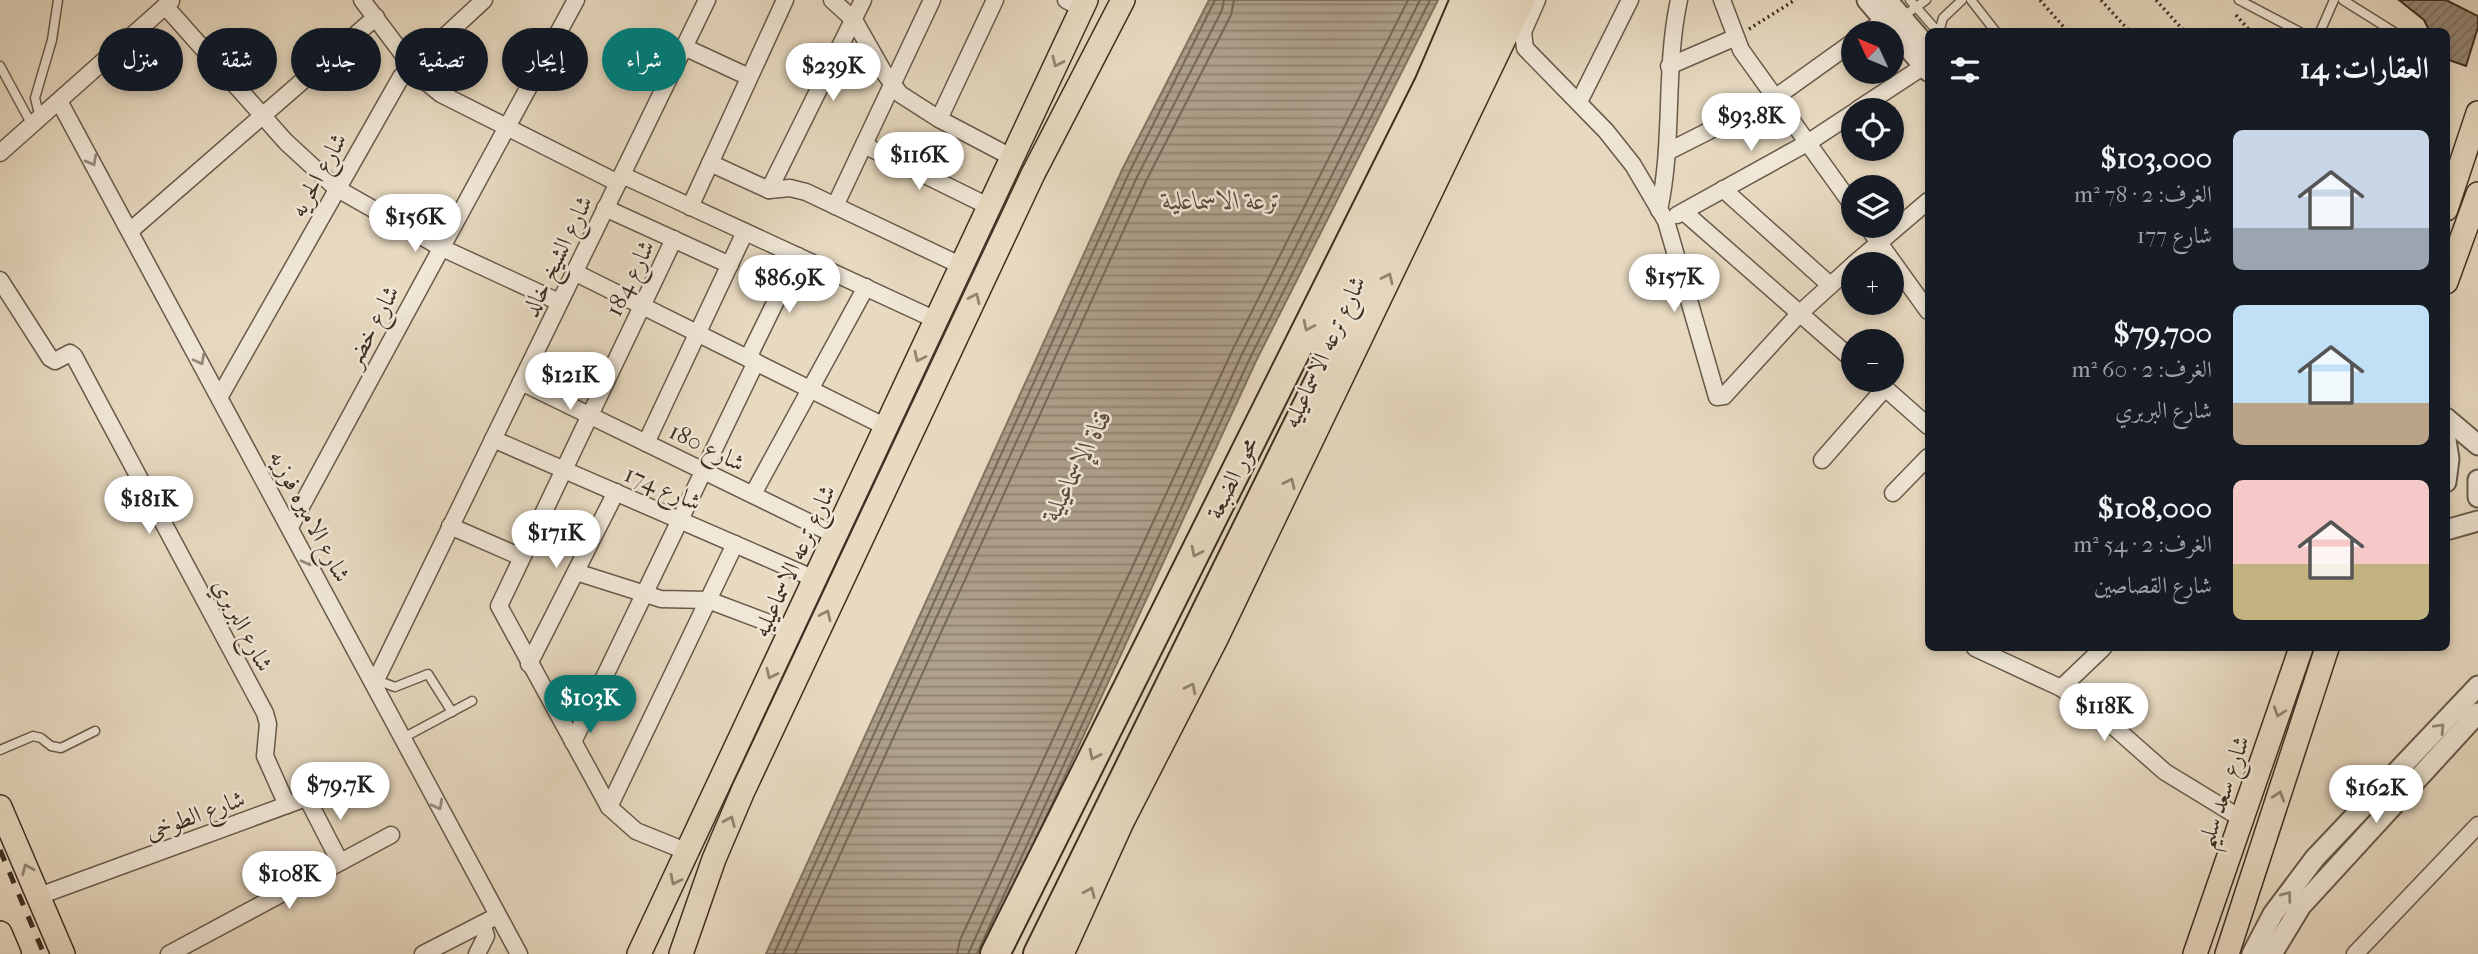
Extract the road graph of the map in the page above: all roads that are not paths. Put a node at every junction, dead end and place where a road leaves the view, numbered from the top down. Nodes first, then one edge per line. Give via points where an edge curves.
1 (58, 0) edge
2 (362, 0) edge
3 (484, 0) edge
4 (576, 0) edge
5 (707, 0) edge
6 (785, 0) edge
7 (832, 0) edge
8 (863, 0) edge
9 (932, 0) edge
10 (995, 0) edge
11 (1123, 0) edge
12 (1465, 0) edge
13 (1483, 0) edge
14 (1502, 0) edge
15 (1521, 0) edge
16 (1537, 0) edge
17 (1630, 0) edge
18 (1679, 0) edge
19 (1722, 0) edge
20 (1867, 0) edge
21 (1887, 0) edge
22 (1926, 0) edge
23 (1962, 0) edge
24 (1971, 0) edge
25 (2239, 0) edge
26 (2334, 0) edge
27 (2343, 0) edge
28 (169, 3) edge
29 (1078, 3) edge
30 (1903, 11) edge
31 (376, 17) junction
32 (854, 20) junction
33 (1886, 21) edge
34 (453, 28) edge
35 (1932, 28) edge
36 (1940, 28) edge
37 (1993, 28) edge
38 (2292, 28) edge
39 (2322, 28) edge
40 (2388, 28) edge
41 (1488, 38) junction
42 (1734, 38) junction
43 (395, 43) edge
44 (686, 43) edge
45 (686, 48) edge
46 (1841, 51) edge
47 (1925, 58) edge
48 (1925, 63) edge
49 (0, 66) edge
50 (1669, 66) junction
51 (749, 77) junction
52 (892, 85) junction
53 (395, 86) edge
54 (438, 91) edge
55 (663, 91) edge
56 (1776, 97) junction
57 (1875, 98) edge
58 (59, 101) junction
59 (1579, 102) junction
60 (2478, 113) edge
61 (263, 117) junction
62 (939, 119) junction
63 (36, 121) junction
64 (1841, 121) edge
65 (507, 127) junction
66 (1810, 142) junction
67 (864, 145) junction
68 (1667, 152) junction
69 (0, 153) edge
70 (1013, 158) junction
71 (710, 163) junction
72 (620, 179) junction
73 (336, 188) junction
74 (1841, 188) edge
75 (1723, 189) junction
76 (769, 190) junction
77 (2478, 194) edge
78 (2450, 197) edge
79 (1925, 204) edge
80 (835, 206) junction
81 (690, 207) junction
82 (990, 207) junction
83 (605, 208) junction
84 (1684, 212) junction
85 (1662, 215) junction
86 (130, 231) junction
87 (745, 232) junction
88 (1875, 238) edge
89 (674, 239) junction
90 (1879, 243) junction
91 (440, 247) junction
92 (1869, 252) edge
93 (798, 256) junction
94 (730, 265) junction
95 (962, 266) junction
96 (2450, 271) edge
97 (574, 272) junction
98 (1841, 276) edge
99 (0, 280) edge
100 (1830, 285) junction
101 (866, 287) junction
102 (559, 302) junction
103 (642, 305) junction
104 (1925, 308) edge
105 (1800, 313) junction
106 (936, 320) junction
107 (698, 333) junction
108 (1841, 349) edge
109 (752, 360) junction
110 (521, 382) junction
111 (810, 389) junction
112 (1875, 392) edge
113 (1890, 392) edge
114 (220, 396) junction
115 (589, 415) junction
116 (2450, 421) edge
117 (1925, 423) edge
118 (886, 427) junction
119 (493, 439) junction
120 (646, 443) junction
121 (2478, 445) edge
122 (1822, 460) dead end
123 (1925, 460) edge
124 (563, 469) junction
125 (705, 471) junction
126 (2478, 480) edge
127 (616, 492) junction
128 (1893, 493) dead end
129 (753, 494) junction
130 (2478, 497) edge
131 (682, 521) junction
132 (2478, 521) edge
133 (450, 526) junction
134 (290, 527) junction
135 (2450, 529) edge
136 (835, 535) junction
137 (735, 544) junction
138 (521, 557) junction
139 (576, 572) junction
140 (815, 579) junction
141 (646, 595) junction
142 (708, 600) junction
143 (790, 631) junction
144 (1991, 651) edge
145 (2100, 651) edge
146 (2300, 651) edge
147 (2327, 651) edge
148 (529, 664) junction
149 (375, 682) junction
150 (2478, 686) edge
151 (2061, 688) junction
152 (472, 701) dead end
153 (452, 712) junction
154 (2478, 713) edge
155 (95, 731) dead end
156 (402, 738) junction
157 (573, 743) junction
158 (0, 750) edge
159 (366, 776) dead end
160 (307, 798) junction
161 (287, 805) junction
162 (0, 807) edge
163 (609, 807) junction
164 (2242, 819) junction
165 (2478, 825) edge
166 (391, 835) dead end
167 (688, 852) junction
168 (340, 862) junction
169 (39, 896) junction
170 (490, 920) junction
171 (0, 933) edge
172 (1033, 952) edge
173 (2275, 952) edge
174 (9, 954) edge
175 (63, 954) edge
176 (169, 954) edge
177 (423, 954) edge
178 (477, 954) edge
179 (519, 954) edge
180 (639, 954) edge
181 (681, 954) edge
182 (995, 954) edge
183 (1062, 954) edge
184 (2195, 954) edge
185 (2227, 954) edge
186 (2252, 954) edge
187 (2355, 954) edge

1 - 63 lane via 35,98
2 - 31 street
3 - 34 street, شارع الحريه
4 - 65 street, شارع خضر
5 - 44 street, شارع الشيخ خالد
6 - 51 street
7 - 32 street
8 - 32 street
9 - 52 street
10 - 62 street
181 -> 11 main road via 743,791 1033,174
12 -> 182 highway, محور الضبعة via 1429,84
13 - 172 main road, شارع ترعه الاسماعيليه
14 - 41 highway, محور الضبعة
15 - 41 highway
183 -> 15 main road, شارع ترعه الاسماعيليه
16 - 59 street via 1522,32 1525,48
17 - 59 street
18 - 50 street
19 - 42 street
20 - 30 street
21 - 30 street
22 - 30 lane
23 - 36 lane via 1943,18
24 - 37 lane
25 - 38 lane
26 - 39 lane
27 - 40 lane
28 - 58 street
28 - 61 street
29 -> 70 main road, شارع ترعه الاسماعيليه
30 - 33 street
30 - 35 lane
30 - 47 street
31 - 43 street
31 - 61 street
32 - 52 street
32 - 76 street
41 - 172 highway, محور الضبعة
42 - 50 street
42 - 56 street
45 - 51 street
46 - 56 street
48 - 57 street
49 - 63 lane
50 - 68 street
51 - 71 street
52 - 62 street
52 - 67 street
53 - 73 street, شارع الحريه
54 - 65 street
55 - 72 street, شارع الشيخ خالد
56 - 66 street
56 - 68 street
58 - 63 street
58 -> 86 street, شارع الاميره فوزيه
59 - 85 street via 1633,165
60 - 78 main road
61 - 73 street
61 - 86 street
62 - 70 street
63 - 69 street
64 - 66 street
65 - 72 street
65 - 91 street, شارع خضر
66 - 74 street
66 - 75 street
67 - 80 street
67 - 82 street
68 - 85 street
70 - 82 main road, شارع ترعه الاسماعيليه
71 - 76 street
71 - 81 street
72 - 81 street
72 - 83 street, شارع الشيخ خالد
73 - 91 street
73 - 114 street, شارع الحريه
75 - 84 street
75 - 100 street
76 - 80 street via 799,189
77 - 96 main road
79 - 90 street
80 - 95 street
81 - 87 street
82 - 95 main road, شارع ترعه الاسماعيليه
83 - 89 street
83 - 97 street, شارع الشيخ خالد
84 - 85 street
84 - 105 street
85 - 105 street via 1717,397 1724,396
86 -> 114 street, شارع الاميره فوزيه
87 - 93 street
87 - 94 street
88 - 90 street
89 - 94 street
89 - 103 street, شارع 184
90 - 92 street
90 - 104 street
91 - 102 street
91 - 134 street, شارع خضر
93 - 101 street
93 - 109 street
94 - 107 street
95 - 106 main road, شارع ترعه الاسماعيليه
97 - 102 street, شارع الشيخ خالد
97 - 103 street
98 - 100 street
99 - 161 street, شارع البربري via 50,358 74,356 265,713 265,756
100 - 105 street
101 - 106 street
101 - 111 street
102 - 110 street, شارع الشيخ خالد
103 - 107 street
103 - 115 street, شارع 184
105 - 108 street
106 -> 118 main road, شارع ترعه الاسماعيليه
107 - 109 street
107 - 120 street
109 - 111 street
109 - 125 street
110 - 115 street, شارع 180
110 - 119 street, شارع الشيخ خالد
111 - 118 street
111 - 129 street
112 - 122 street
113 - 117 street
114 - 134 street, شارع الاميره فوزيه
115 - 120 street, شارع 180
115 - 124 street, شارع 184
116 - 121 street
118 - 136 main road, شارع ترعه الاسماعيليه
119 - 124 street, شارع 174
119 - 133 street, شارع الشيخ خالد
120 - 125 street, شارع 180
123 - 128 street
124 - 127 street, شارع 174
124 - 138 street, شارع 184
125 - 129 street, شارع 180
125 - 131 street
126 - 130 street
127 - 131 street, شارع 174
127 - 139 street
129 - 136 street, شارع 180
131 - 137 street, شارع 174
131 - 141 street
132 - 135 street
133 - 138 street
133 - 149 street, شارع الشيخ خالد
134 -> 149 street, شارع الاميره فوزيه
136 - 140 main road, شارع ترعه الاسماعيليه
137 - 140 street, شارع 174
137 - 142 street
138 - 148 street, شارع 184 via 500,601 502,615
139 - 141 street
139 - 148 street
140 - 143 main road, شارع ترعه الاسماعيليه
141 - 142 street via 676,601
141 - 157 street
142 - 143 street
142 - 163 street
143 -> 167 main road, شارع ترعه الاسماعيليه
144 - 151 street
145 - 151 street
146 -> 164 main road, شارع سعد سليم
185 -> 147 main road
148 - 157 street
149 - 153 lane via 395,687 428,674
149 - 156 street, شارع الاميره فوزيه
186 -> 150 street via 2273,915 2315,858
151 - 164 street via 2105,719 2165,772
152 - 153 lane
153 - 156 lane
154 - 173 street via 2301,906
155 - 158 lane via 61,748 33,736
156 -> 170 street, شارع الاميره فوزيه
157 - 163 street
159 - 160 street, شارع الطوخى
160 - 161 street, شارع الطوخى
160 - 168 street
161 - 169 street, شارع الطوخى
169 -> 162 main road
163 - 167 street via 636,831
164 - 184 main road, شارع سعد سليم
165 - 187 street
166 - 168 street
167 -> 180 main road, شارع ترعه الاسماعيليه
168 - 176 street
169 - 175 main road
170 - 177 street
170 - 178 street
170 - 179 street, شارع الاميره فوزيه
171 - 174 main road

